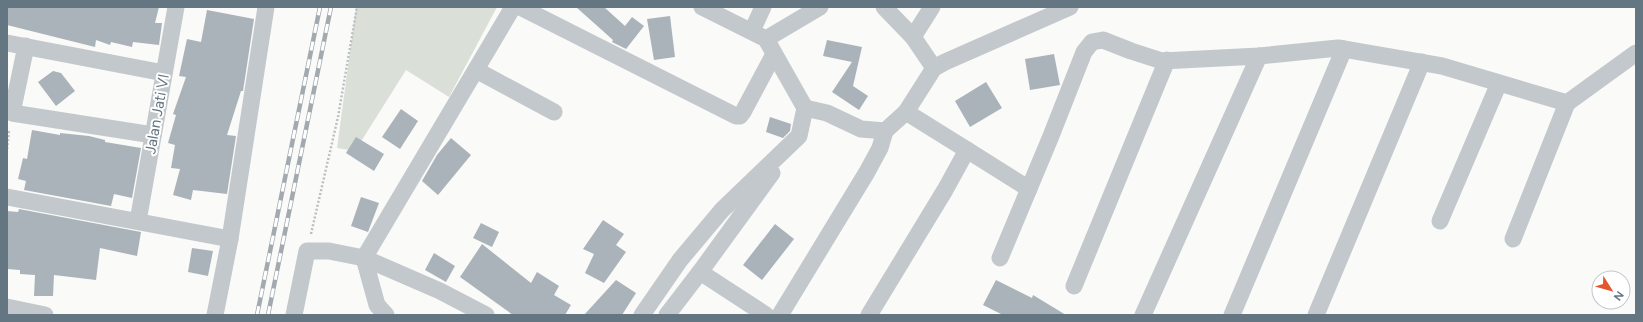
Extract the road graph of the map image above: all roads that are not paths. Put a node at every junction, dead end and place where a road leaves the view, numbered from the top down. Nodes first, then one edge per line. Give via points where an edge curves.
1 (176, 7) edge
2 (266, 7) edge
3 (513, 7) edge
4 (520, 7) edge
5 (702, 7) edge
6 (763, 7) edge
7 (820, 7) edge
8 (884, 7) edge
9 (932, 7) edge
10 (1070, 7) edge
11 (759, 35) junction
12 (913, 37) junction
13 (7, 43) edge
14 (26, 46) junction
15 (1344, 49) junction
16 (1636, 53) edge
17 (774, 54) junction
18 (1259, 56) junction
19 (1167, 60) junction
20 (1422, 62) junction
21 (934, 68) junction
22 (476, 70) junction
23 (164, 73) junction
24 (1499, 83) junction
25 (1567, 103) junction
26 (805, 108) junction
27 (554, 112) dead end
28 (906, 112) junction
29 (885, 131) junction
30 (153, 135) junction
31 (799, 136) junction
32 (967, 150) junction
33 (1029, 188) junction
34 (7, 197) edge
35 (138, 220) junction
36 (1440, 221) dead end
37 (230, 238) junction
38 (1513, 239) dead end
39 (364, 258) junction
40 (1000, 258) dead end
41 (700, 272) junction
42 (1074, 286) dead end
43 (7, 307) edge
44 (45, 315) edge
45 (215, 315) edge
46 (294, 315) edge
47 (386, 315) edge
48 (486, 315) edge
49 (642, 315) edge
50 (667, 315) edge
51 (766, 315) edge
52 (780, 315) edge
53 (869, 315) edge
54 (1143, 315) edge
55 (1232, 315) edge
56 (1316, 315) edge

1 - 23 street, Jalan Jati VI
2 - 37 street
3 - 22 street
4 - 17 street via 736,116 743,112
5 - 11 street
6 - 11 street
7 - 11 street
8 - 12 street
9 - 12 street
10 - 21 street
11 - 17 street
12 - 21 street
13 - 14 street
14 - 23 street
14 - 30 street via 12,113
15 - 18 street
15 - 20 street
15 - 55 street
16 - 25 street
17 - 26 street
18 - 19 street
18 - 54 street
19 - 33 street via 1162,61 1103,40 1092,42 1084,52
19 - 42 street
20 - 24 street
20 - 56 street
21 - 28 street
22 - 27 street
22 - 39 street
23 - 30 street, Jalan Jati VI
24 - 25 street
24 - 36 street
25 - 38 street
26 - 29 street via 827,113 860,128
26 - 31 street
28 - 29 street
28 - 32 street
29 - 52 street via 880,148 867,172
30 - 35 street, Jalan Jati VI
31 - 41 street
31 - 49 street via 722,210 680,260
32 - 33 street
32 - 53 street
33 - 40 street
34 - 35 street
35 - 37 street
37 - 45 street
39 - 46 street via 329,251 307,251
39 - 47 street via 377,305
39 - 48 street via 440,291
41 - 50 street
41 - 51 street
43 - 44 street

